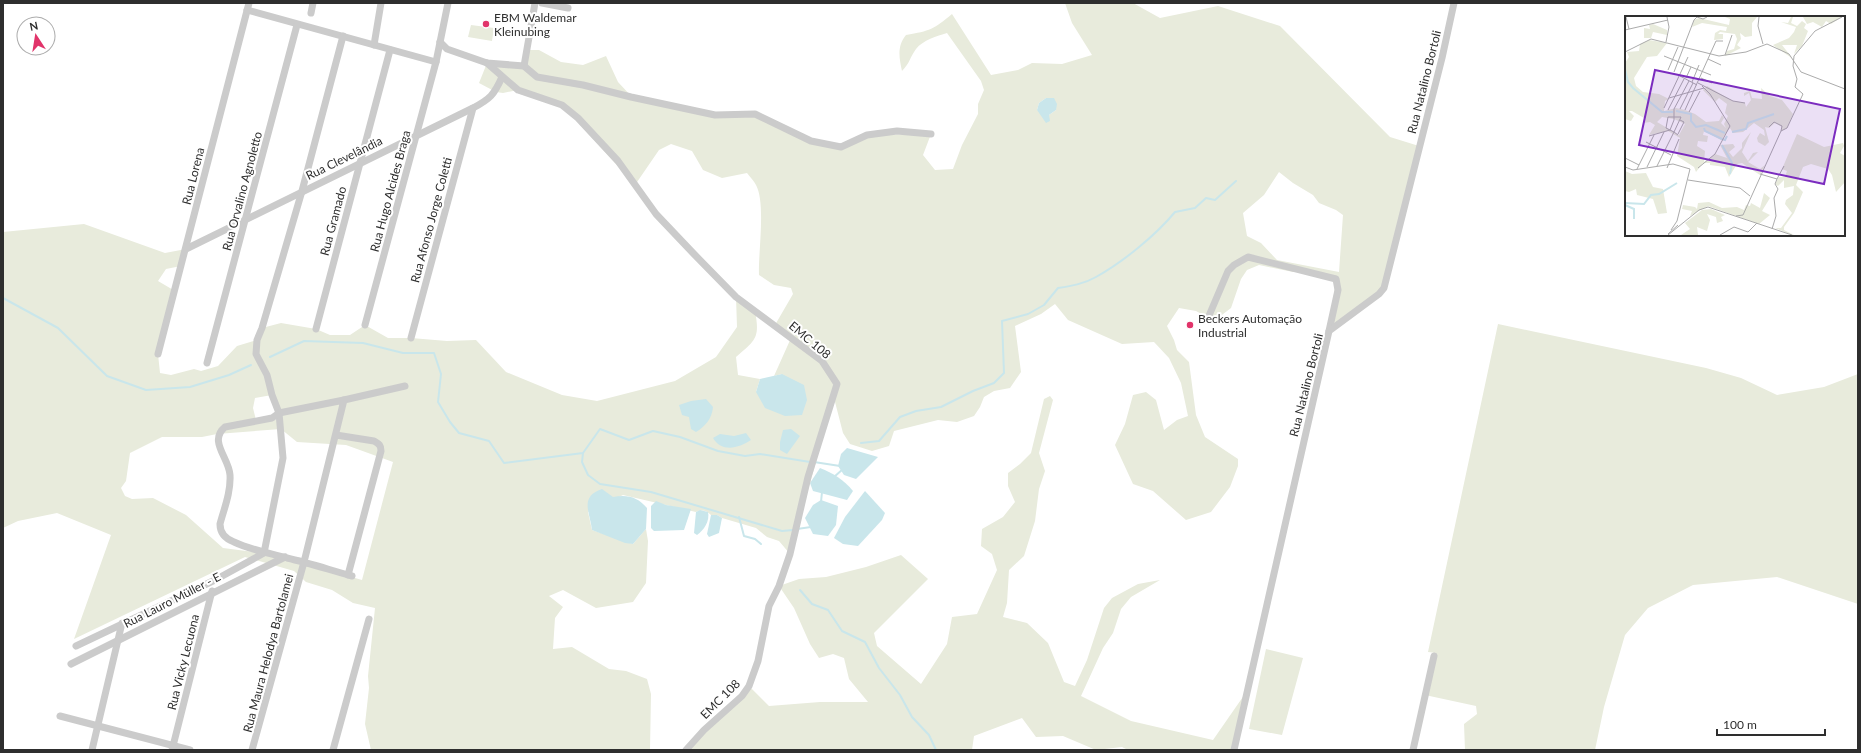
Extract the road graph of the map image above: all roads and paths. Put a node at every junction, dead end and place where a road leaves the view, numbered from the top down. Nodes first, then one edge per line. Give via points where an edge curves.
1 (314, 3) edge
2 (381, 3) edge
3 (448, 3) edge
4 (535, 3) edge
5 (542, 3) edge
6 (1454, 3) edge
7 (248, 6) edge
8 (568, 8) dead end
9 (311, 14) dead end
10 (298, 25) junction
11 (343, 36) junction
12 (440, 42) junction
13 (374, 45) junction
14 (390, 50) junction
15 (436, 62) junction
16 (487, 63) junction
17 (524, 66) junction
18 (502, 77) junction
19 (473, 108) junction
20 (931, 134) dead end
21 (416, 136) junction
22 (360, 163) junction
23 (302, 191) junction
24 (246, 218) junction
25 (186, 249) junction
26 (1208, 318) dead end
27 (366, 325) dead end
28 (316, 329) dead end
29 (1329, 331) junction
30 (411, 338) dead end
31 (158, 354) dead end
32 (207, 363) dead end
33 (405, 386) dead end
34 (344, 400) junction
35 (279, 413) junction
36 (336, 435) junction
37 (264, 553) junction
38 (285, 557) junction
39 (304, 562) junction
40 (216, 580) junction
41 (212, 592) junction
42 (369, 619) dead end
43 (122, 623) junction
44 (118, 640) junction
45 (76, 646) dead end
46 (1434, 656) dead end
47 (71, 664) dead end
48 (60, 716) dead end
49 (98, 727) junction
50 (173, 748) edge
51 (92, 750) edge
52 (190, 750) edge
53 (252, 750) edge
54 (333, 750) edge
55 (686, 750) edge
56 (1234, 750) edge
57 (1413, 750) edge

1 - 9 street
2 - 13 street
3 - 12 street, Rua Hugo Alcides Braga
4 - 17 street
5 - 8 street
6 - 29 street, Rua Natalino Bortoli via 1384,288
7 - 10 street
7 - 25 street, Rua Lorena
10 - 11 street
10 - 24 street, Rua Orvalino Agnoletto
11 - 13 street
11 - 23 street
12 - 15 street, Rua Hugo Alcides Braga
12 - 16 street via 447,49
13 - 14 street
14 - 15 street
14 - 22 street, Rua Gramado
15 - 21 street, Rua Hugo Alcides Braga
16 - 17 street
16 - 18 street, EMC 108
17 - 20 street via 537,76 715,115 754,114 812,141 842,147 867,135 897,131
18 - 19 street, Rua Clevelândia via 496,92
18 - 55 street, EMC 108 via 518,90 562,105 578,118 618,162 656,214 693,253 736,297 822,361 837,384 808,477 790,554 780,586 769,606 758,661 749,686 742,696
19 - 21 street, Rua Clevelândia
19 - 30 street, Rua Afonso Jorge Coletti
21 - 22 street, Rua Clevelândia
21 - 27 street, Rua Hugo Alcides Braga
22 - 23 street, Rua Clevelândia
22 - 28 street, Rua Gramado
23 - 24 street, Rua Clevelândia
23 - 35 street via 257,340 256,354 267,375
24 - 25 street, Rua Clevelândia
24 - 32 street, Rua Orvalino Agnoletto
25 - 31 street, Rua Lorena
26 - 29 street via 1228,271 1248,257 1336,279 1338,290
29 - 56 street, Rua Natalino Bortoli
33 - 34 street
34 - 35 street
34 - 36 street, Rua Maura Helodya Bartolamei
35 - 37 street via 283,458
35 - 37 street via 272,418 225,427 218,442 230,474 220,531 233,542
36 - 39 street, Rua Maura Helodya Bartolamei
36 - 39 street via 374,441 379,444 381,451 350,576
37 - 38 street
37 - 40 street, Rua Lauro Müller - E
38 - 39 street
38 - 41 street, Rua Lauro Müller - E
39 - 53 street, Rua Maura Helodya Bartolamei
40 - 41 street, Rua Vicky Lecuona
40 - 43 street, Rua Lauro Müller - E
41 - 44 street, Rua Lauro Müller - E
41 - 50 street, Rua Vicky Lecuona
42 - 54 street
43 - 44 street
43 - 45 street, Rua Lauro Müller - E
44 - 47 street, Rua Lauro Müller - E
44 - 49 street
46 - 57 street
48 - 49 street
49 - 50 street
49 - 51 street
50 - 52 street

